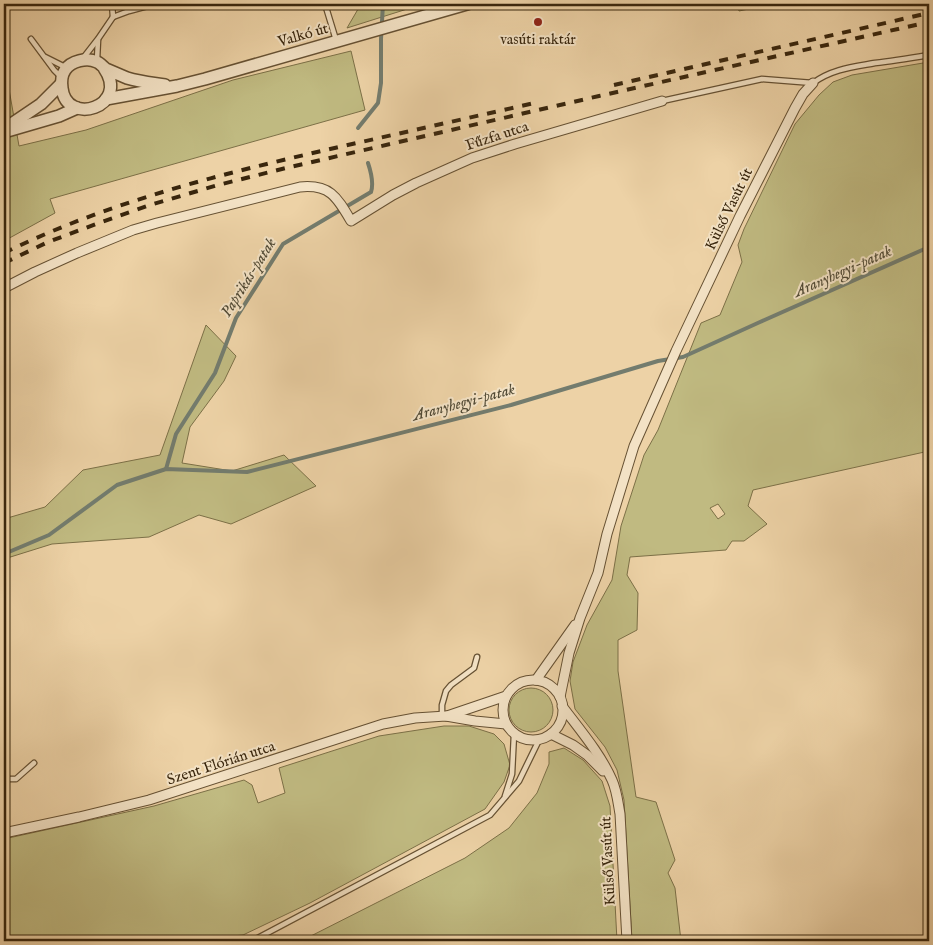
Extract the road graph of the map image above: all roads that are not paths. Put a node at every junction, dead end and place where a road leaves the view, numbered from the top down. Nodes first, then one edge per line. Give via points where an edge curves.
1 (112, 4) edge
2 (155, 4) edge
3 (325, 4) edge
4 (467, 4) edge
5 (113, 17) junction
6 (31, 39) dead end
7 (98, 39) junction
8 (337, 41) junction
9 (929, 55) edge
10 (45, 57) junction
11 (82, 60) junction
12 (100, 65) junction
13 (63, 76) junction
14 (813, 83) junction
15 (177, 86) junction
16 (106, 99) junction
17 (662, 101) joint
18 (77, 108) junction
19 (4, 131) edge
20 (4, 288) edge
21 (580, 618) junction
22 (478, 657) dead end
23 (536, 680) junction
24 (506, 696) junction
25 (561, 702) junction
26 (444, 716) junction
27 (506, 724) junction
28 (514, 734) junction
29 (551, 734) junction
30 (539, 740) junction
31 (34, 763) dead end
32 (4, 779) edge
33 (612, 780) junction
34 (504, 800) junction
35 (4, 833) edge
36 (252, 941) edge
37 (626, 941) edge

1 - 5 lane
2 - 5 lane
3 - 8 lane
4 - 8 street, Valkó út
5 - 7 lane
6 - 10 lane
7 - 11 lane
7 - 12 lane
8 - 15 street, Valkó út
9 - 14 lane via 834,71
10 - 13 lane
10 - 13 lane
11 - 12 street
11 - 13 street via 73,62
12 - 15 street via 142,82
12 - 16 street via 110,80
13 - 18 street via 65,99
13 - 19 street via 41,104
14 - 17 lane via 762,79
14 - 21 street, Külső Vasút út via 795,108 668,367 634,446 598,573
15 - 16 street, Valkó út
16 - 18 street via 93,108
17 - 20 street, Fűzfa utca via 472,158 349,217 325,189 300,187 133,230
18 - 19 street
21 - 23 street
21 - 25 street via 569,653
22 - 26 lane via 474,668 446,691 442,705
23 - 24 street via 517,684
23 - 25 street via 555,690
24 - 26 street, Szent Flórián utca
24 - 27 street via 502,712
25 - 29 street via 559,725
25 - 33 street, Külső Vasút út
26 - 27 street, Szent Flórián utca
26 - 35 street, Szent Flórián utca via 383,724 150,800
27 - 28 street
28 - 30 street via 526,740
28 - 34 lane via 512,774
29 - 30 street
29 - 33 street via 587,755
30 - 34 lane via 519,781
31 - 32 lane via 16,779
33 - 37 street, Külső Vasút út via 620,814
34 - 36 lane via 490,815

